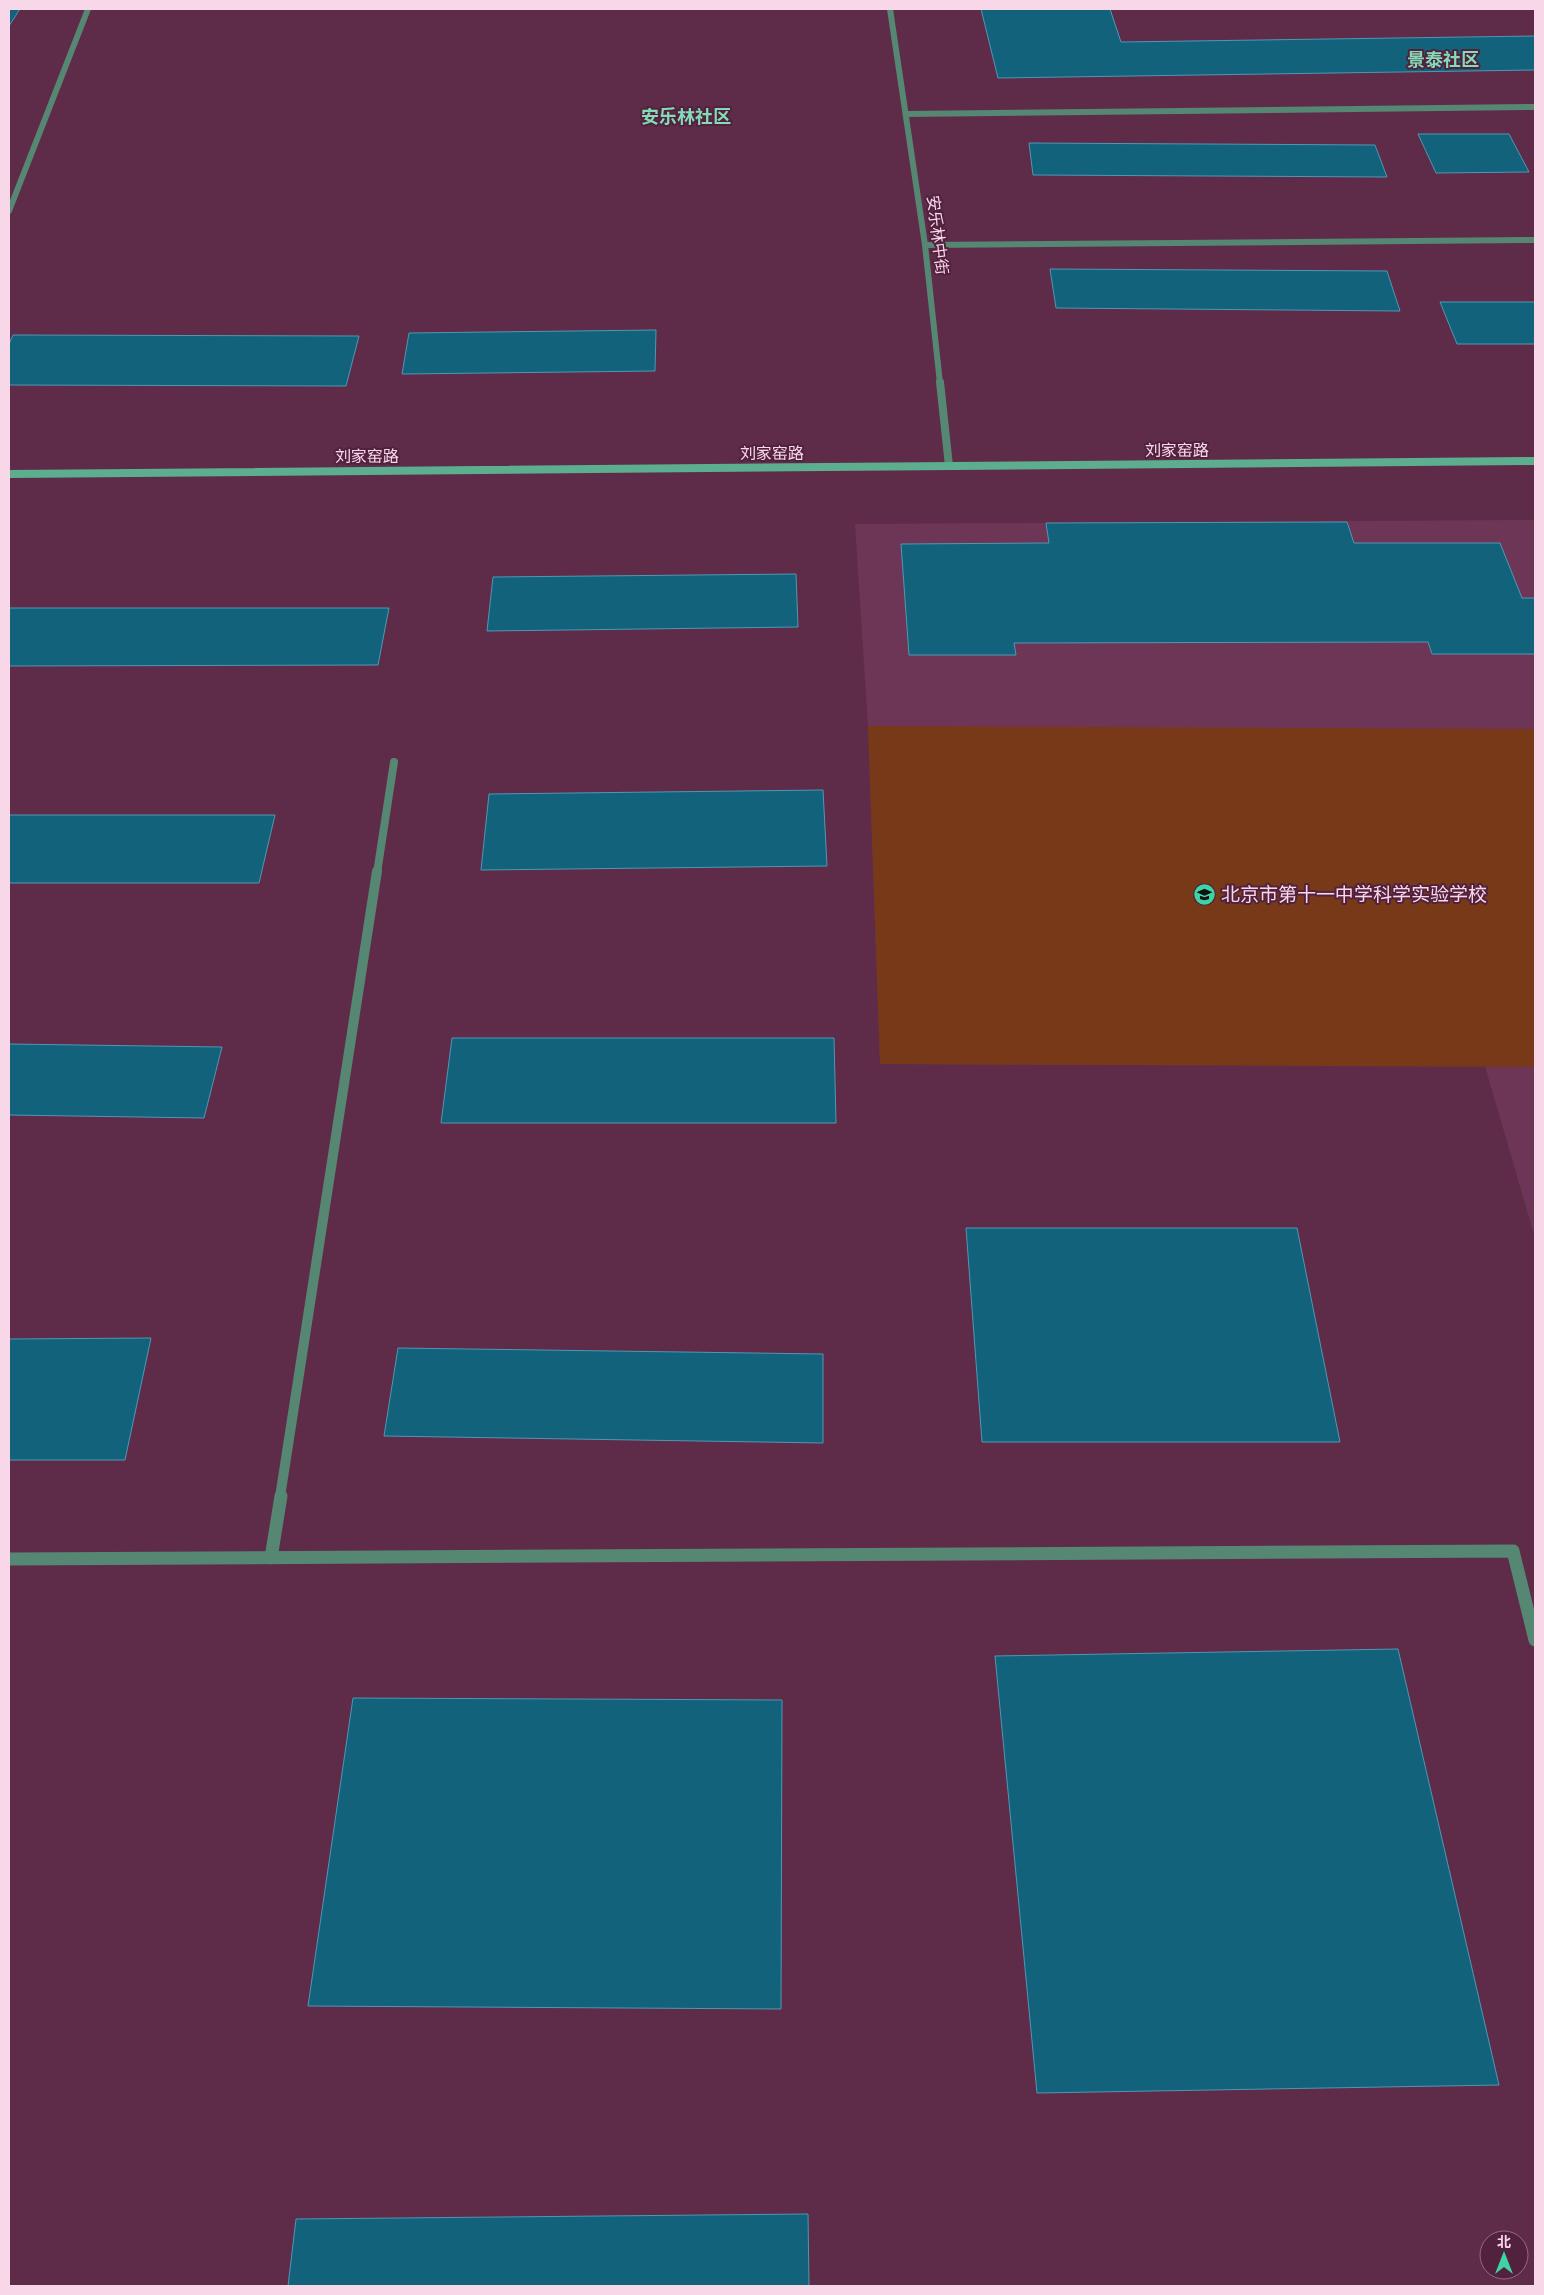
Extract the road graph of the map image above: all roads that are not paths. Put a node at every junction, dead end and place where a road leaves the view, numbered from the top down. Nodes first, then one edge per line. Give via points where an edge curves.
1 (88, 9) edge
2 (890, 9) edge
3 (1535, 107) edge
4 (906, 114) junction
5 (9, 211) edge
6 (1535, 240) edge
7 (925, 245) junction
8 (1535, 461) edge
9 (949, 466) junction
10 (9, 474) edge
11 (394, 762) dead end
12 (271, 1558) junction
13 (9, 1559) edge
14 (1535, 1640) edge

1 - 5 street
2 - 4 street, 安乐林中街
3 - 4 street
4 - 7 street, 安乐林中街
6 - 7 street
7 - 9 street, 安乐林中街
8 - 9 street, 刘家窑路
9 - 10 street, 刘家窑路
11 - 12 street
12 - 13 street
12 - 14 street via 1513,1551

